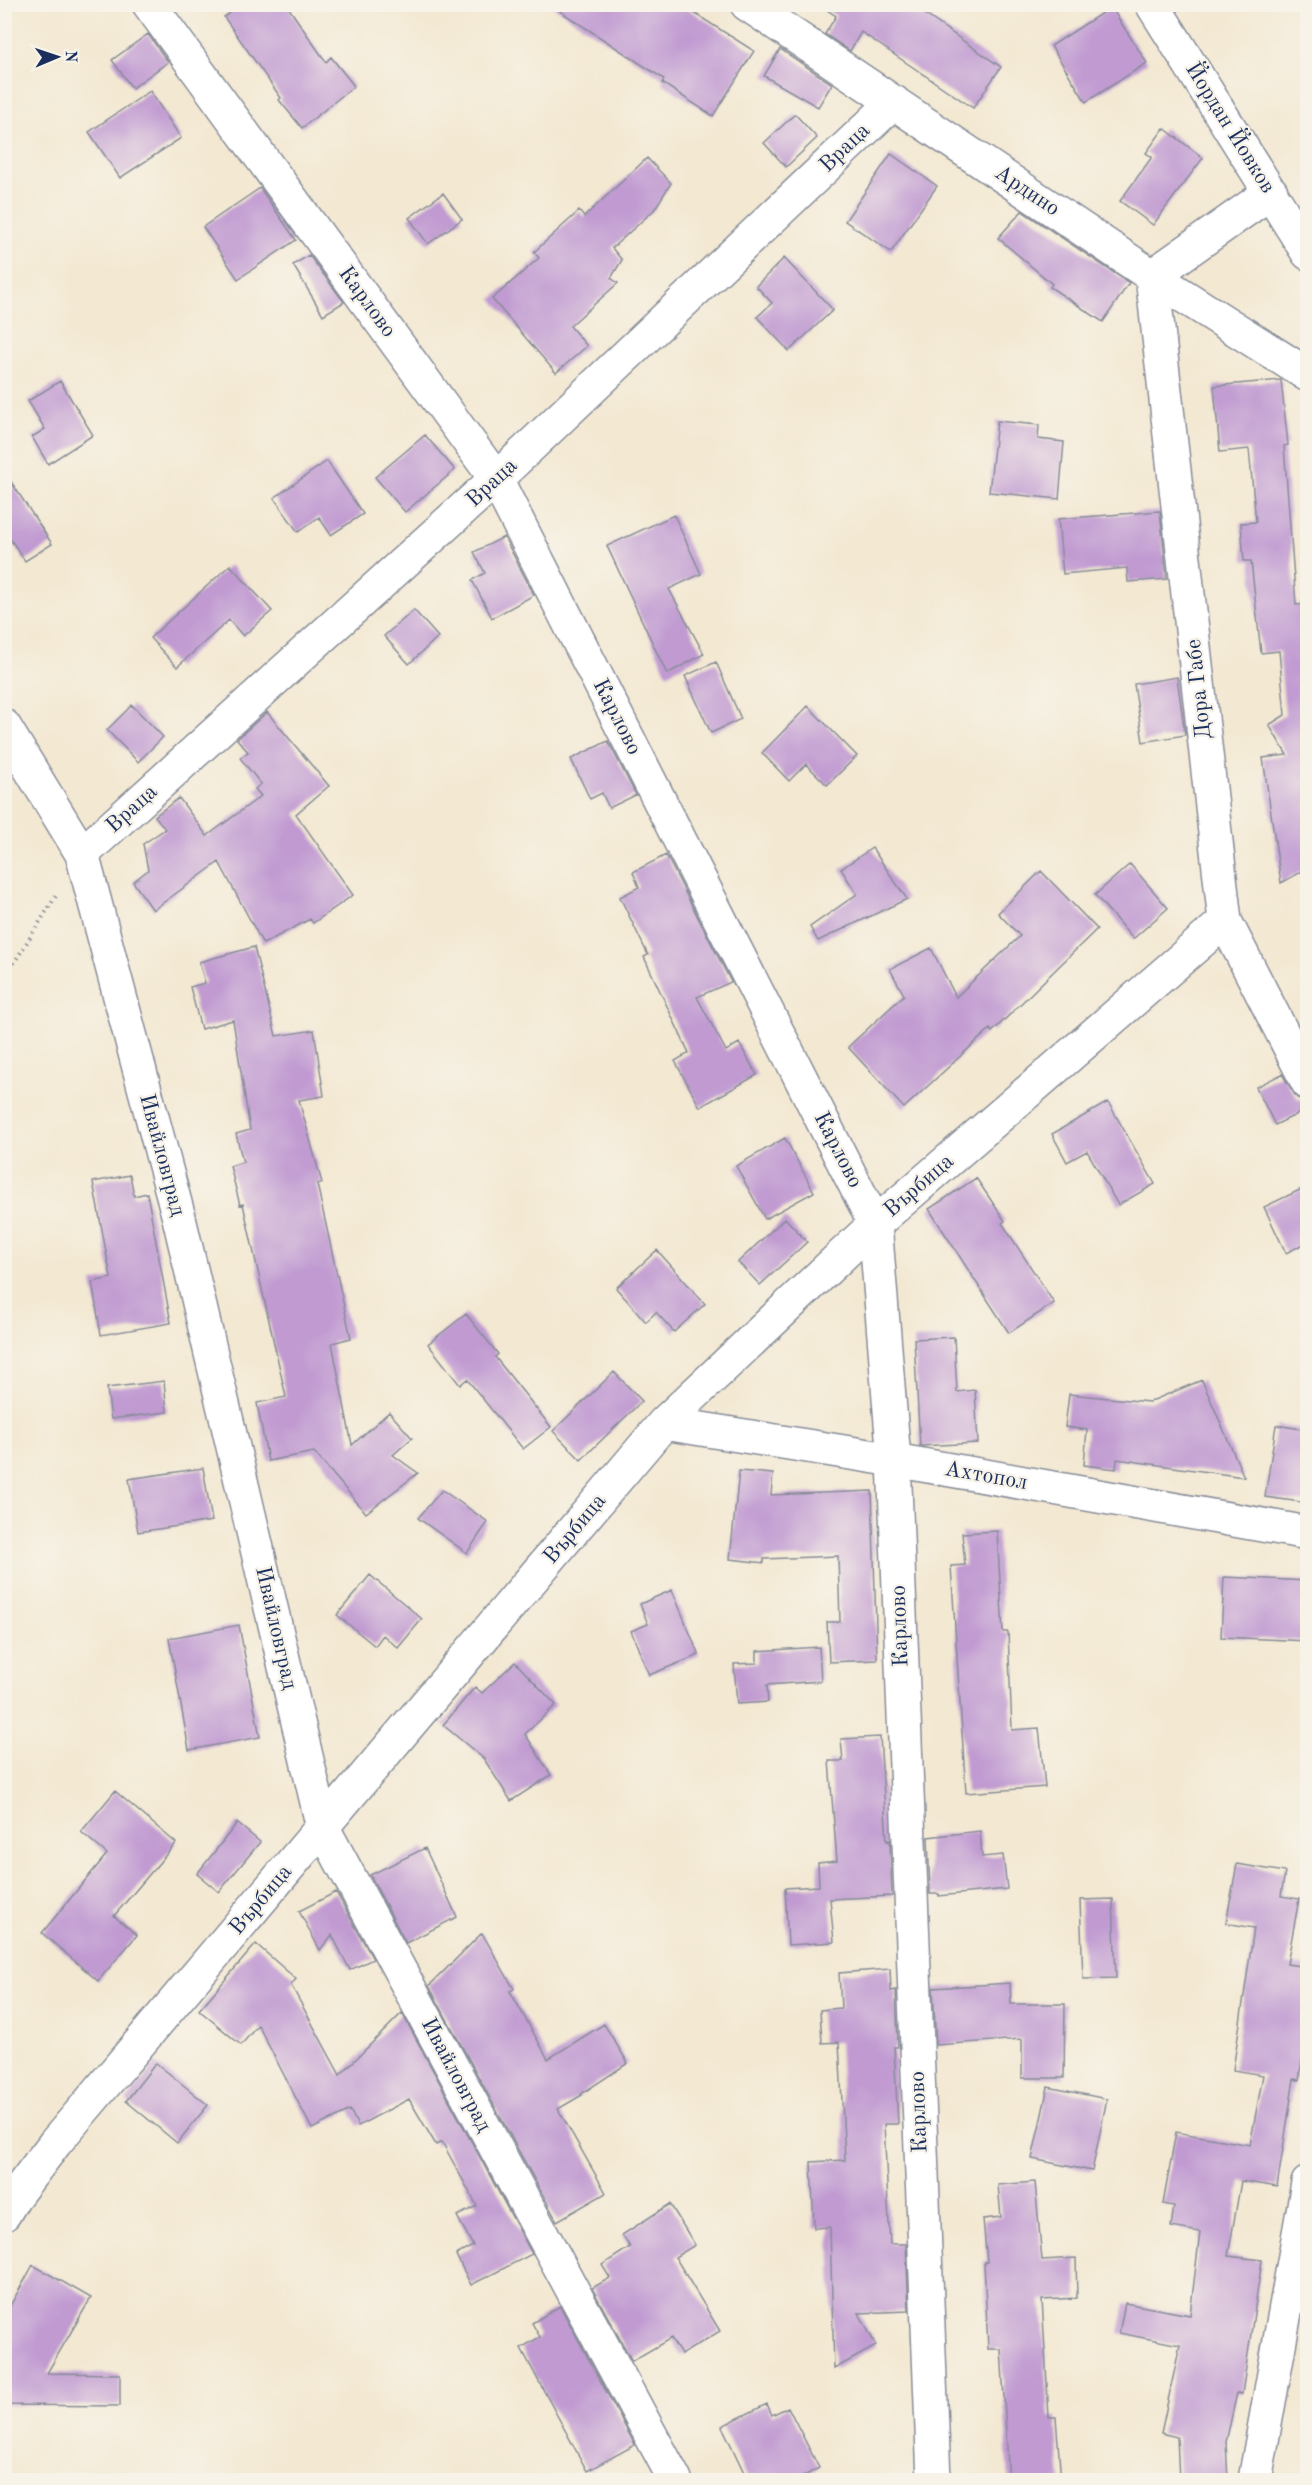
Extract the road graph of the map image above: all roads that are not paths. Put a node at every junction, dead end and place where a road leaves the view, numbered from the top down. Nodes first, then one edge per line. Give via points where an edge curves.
1 (149, 4) edge
2 (747, 4) edge
3 (1152, 4) edge
4 (894, 102) junction
5 (1271, 192) junction
6 (1308, 253) edge
7 (1152, 276) junction
8 (1308, 375) edge
9 (496, 479) junction
10 (4, 726) edge
11 (82, 854) junction
12 (1225, 921) junction
13 (1308, 1083) edge
14 (875, 1224) junction
15 (664, 1424) junction
16 (894, 1460) junction
17 (1308, 1533) edge
18 (323, 1828) junction
19 (1308, 2183) edge
20 (4, 2214) edge
21 (675, 2481) edge
22 (934, 2481) edge
23 (1255, 2481) edge

1 - 9 street, Карлово
2 - 4 street, Ардино
3 - 5 street, Йордан Йовков
4 - 7 street, Ардино
4 - 9 street, Враца
5 - 6 street, Йордан Йовков
5 - 7 street
7 - 8 street, Ардино
7 - 12 street, Дора Габе
9 - 11 street, Враца
9 - 14 street, Карлово
10 - 11 street, Ивайловград
11 - 18 street, Ивайловград via 179,1218
12 - 13 street, Дора Габе
12 - 14 street, Върбица
14 - 15 street, Върбица
14 - 16 street, Карлово
15 - 16 street, Ахтопол
15 - 18 street, Върбица
16 - 17 street, Ахтопол
16 - 22 street, Карлово
18 - 20 street, Върбица via 55,2144
18 - 21 street, Ивайловград
19 - 23 street

